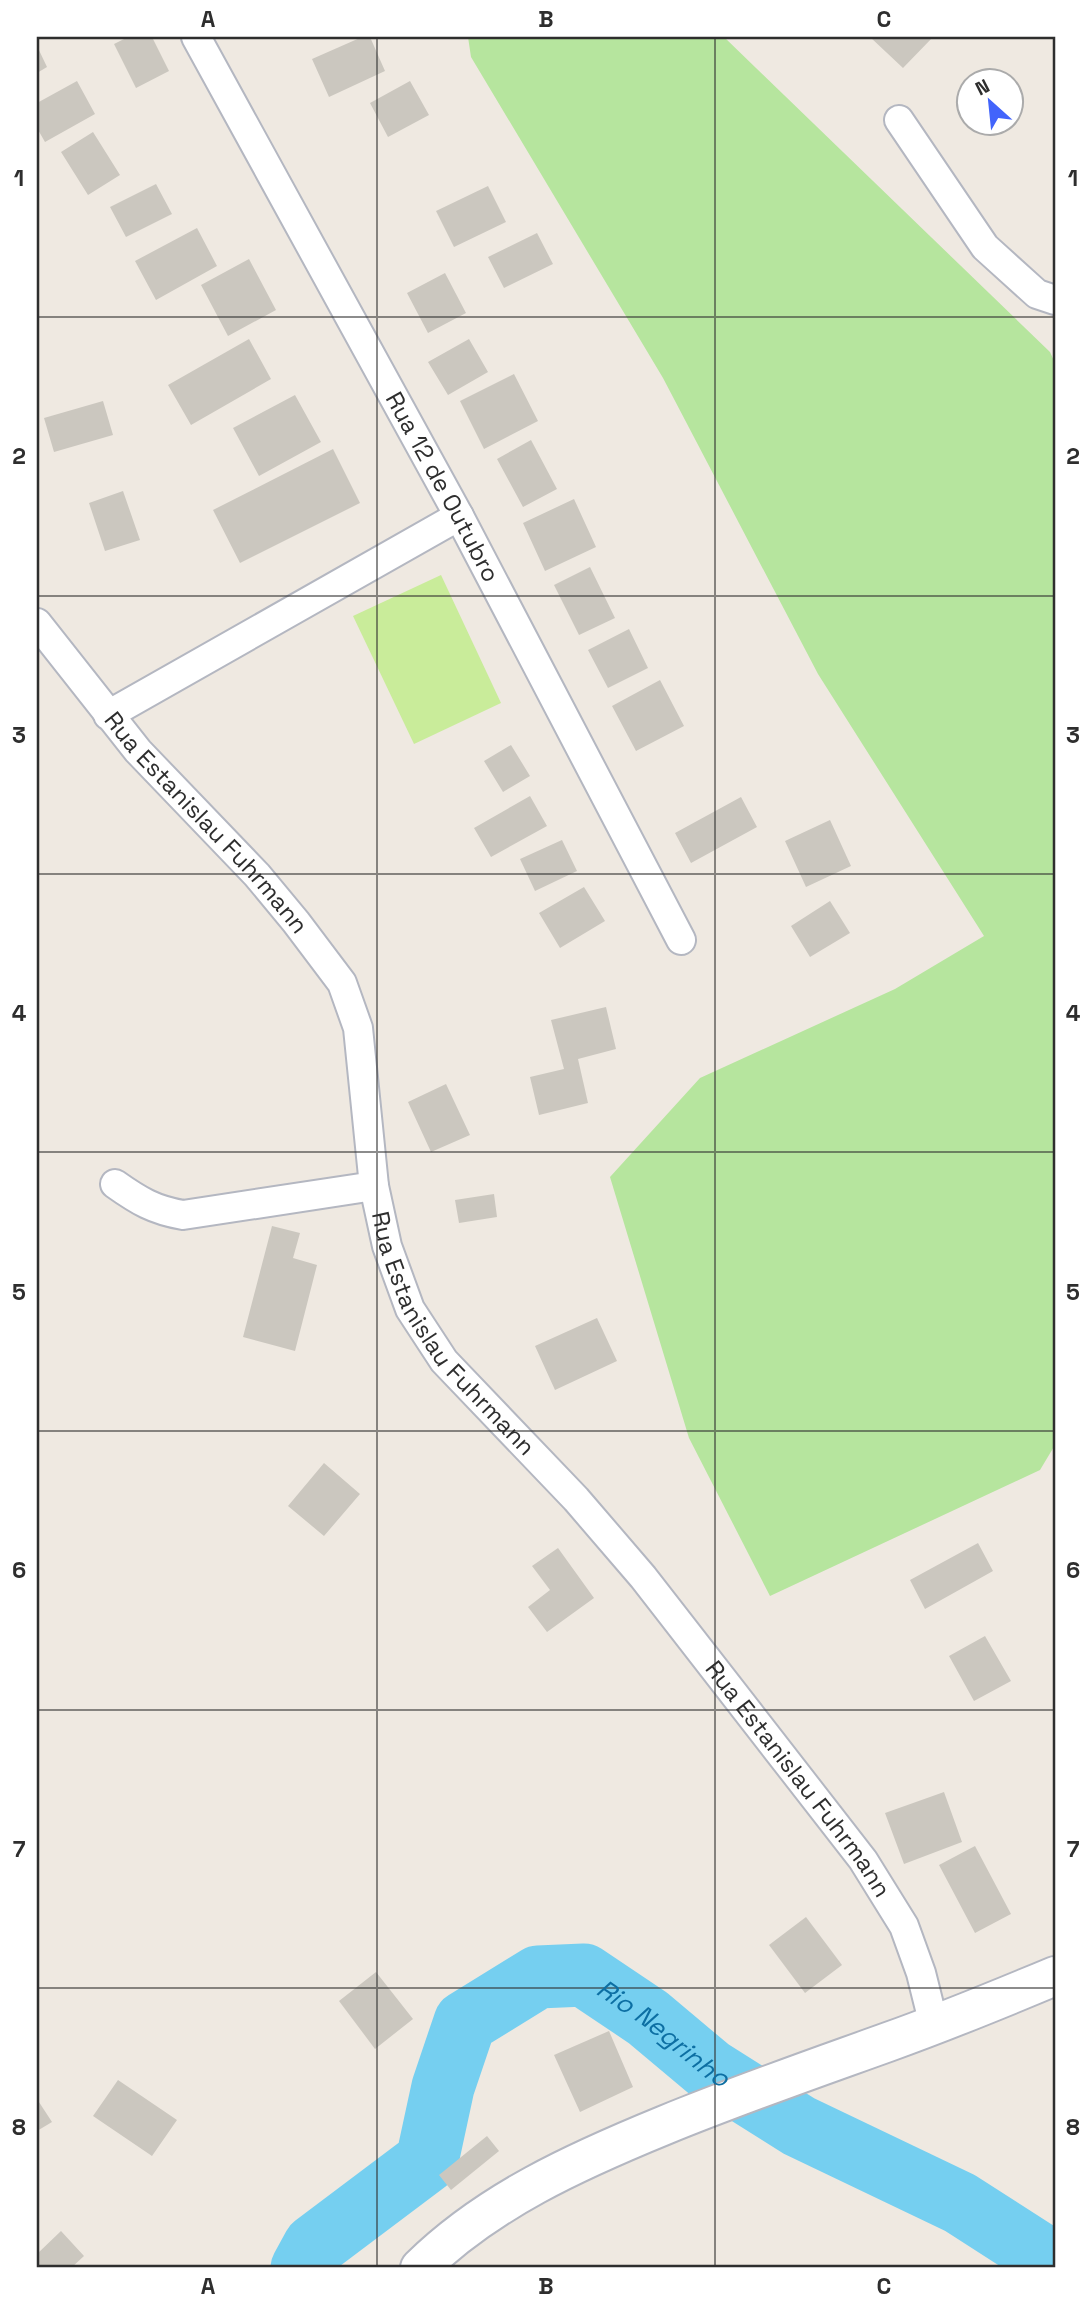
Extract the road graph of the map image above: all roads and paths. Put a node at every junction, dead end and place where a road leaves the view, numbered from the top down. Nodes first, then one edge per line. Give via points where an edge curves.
1 (196, 37) edge
2 (899, 120) dead end
3 (1055, 300) edge
4 (459, 516) junction
5 (37, 623) edge
6 (108, 715) junction
7 (681, 940) dead end
8 (116, 1184) dead end
9 (373, 1186) junction
10 (1055, 1976) edge
11 (934, 2025) junction
12 (420, 2268) edge

1 - 4 street, Rua 12 de Outubro
2 - 3 street via 985,247 1037,294
4 - 6 street
4 - 7 street, Rua 12 de Outubro
5 - 6 street, Rua Estanislau Fuhrmann
6 - 9 street, Rua Estanislau Fuhrmann via 257,876 342,983 358,1028
8 - 9 street via 159,1211 183,1215
9 - 11 street, Rua Estanislau Fuhrmann via 387,1246 410,1309 444,1361 576,1499 643,1577 863,1860 904,1926
10 - 11 main road
11 - 12 main road via 594,2154 514,2195

